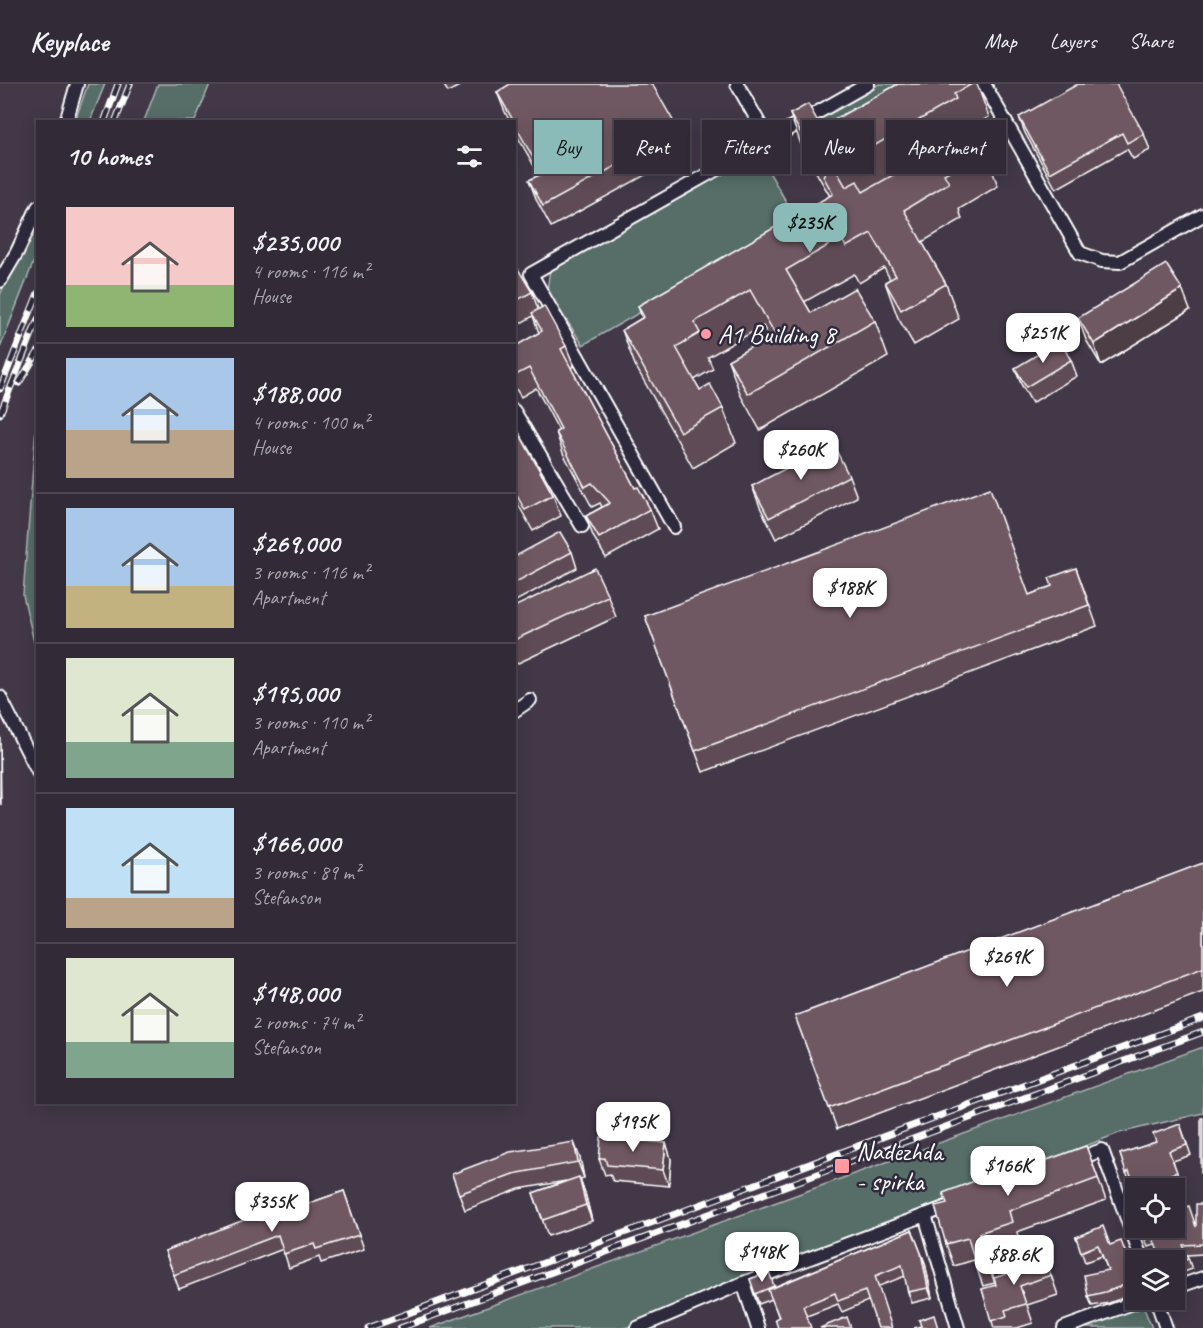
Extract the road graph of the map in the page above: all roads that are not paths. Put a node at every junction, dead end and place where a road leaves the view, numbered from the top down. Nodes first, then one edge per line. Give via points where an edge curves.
1 (77, 84) edge
2 (737, 84) edge
3 (868, 84) edge
4 (984, 84) edge
5 (67, 120) edge
6 (757, 120) edge
7 (790, 127) edge
8 (707, 174) edge
9 (36, 211) edge
10 (1203, 215) edge
11 (0, 281) edge
12 (516, 414) edge
13 (582, 526) dead end
14 (674, 526) dead end
15 (0, 697) edge
16 (530, 700) dead end
17 (516, 710) edge
18 (36, 768) edge
19 (1058, 1166) edge
20 (969, 1199) edge
21 (925, 1215) junction
22 (1138, 1250) edge
23 (1203, 1278) edge
24 (744, 1283) junction
25 (1185, 1284) edge
26 (1125, 1306) edge
27 (1160, 1310) edge
28 (637, 1328) edge
29 (758, 1328) edge
30 (957, 1328) edge
31 (1064, 1328) edge
32 (1166, 1328) edge

1 - 5 street
2 - 6 street
3 - 7 street
4 - 10 street via 1080,253 1120,262
8 - 14 street via 526,277
9 - 11 street
12 - 13 street
15 - 18 street
16 - 17 street
19 - 22 street via 1102,1150
20 - 21 street
21 - 24 street
21 - 30 street
23 - 25 street
24 - 28 street
24 - 29 street
26 - 31 street
27 - 32 street

